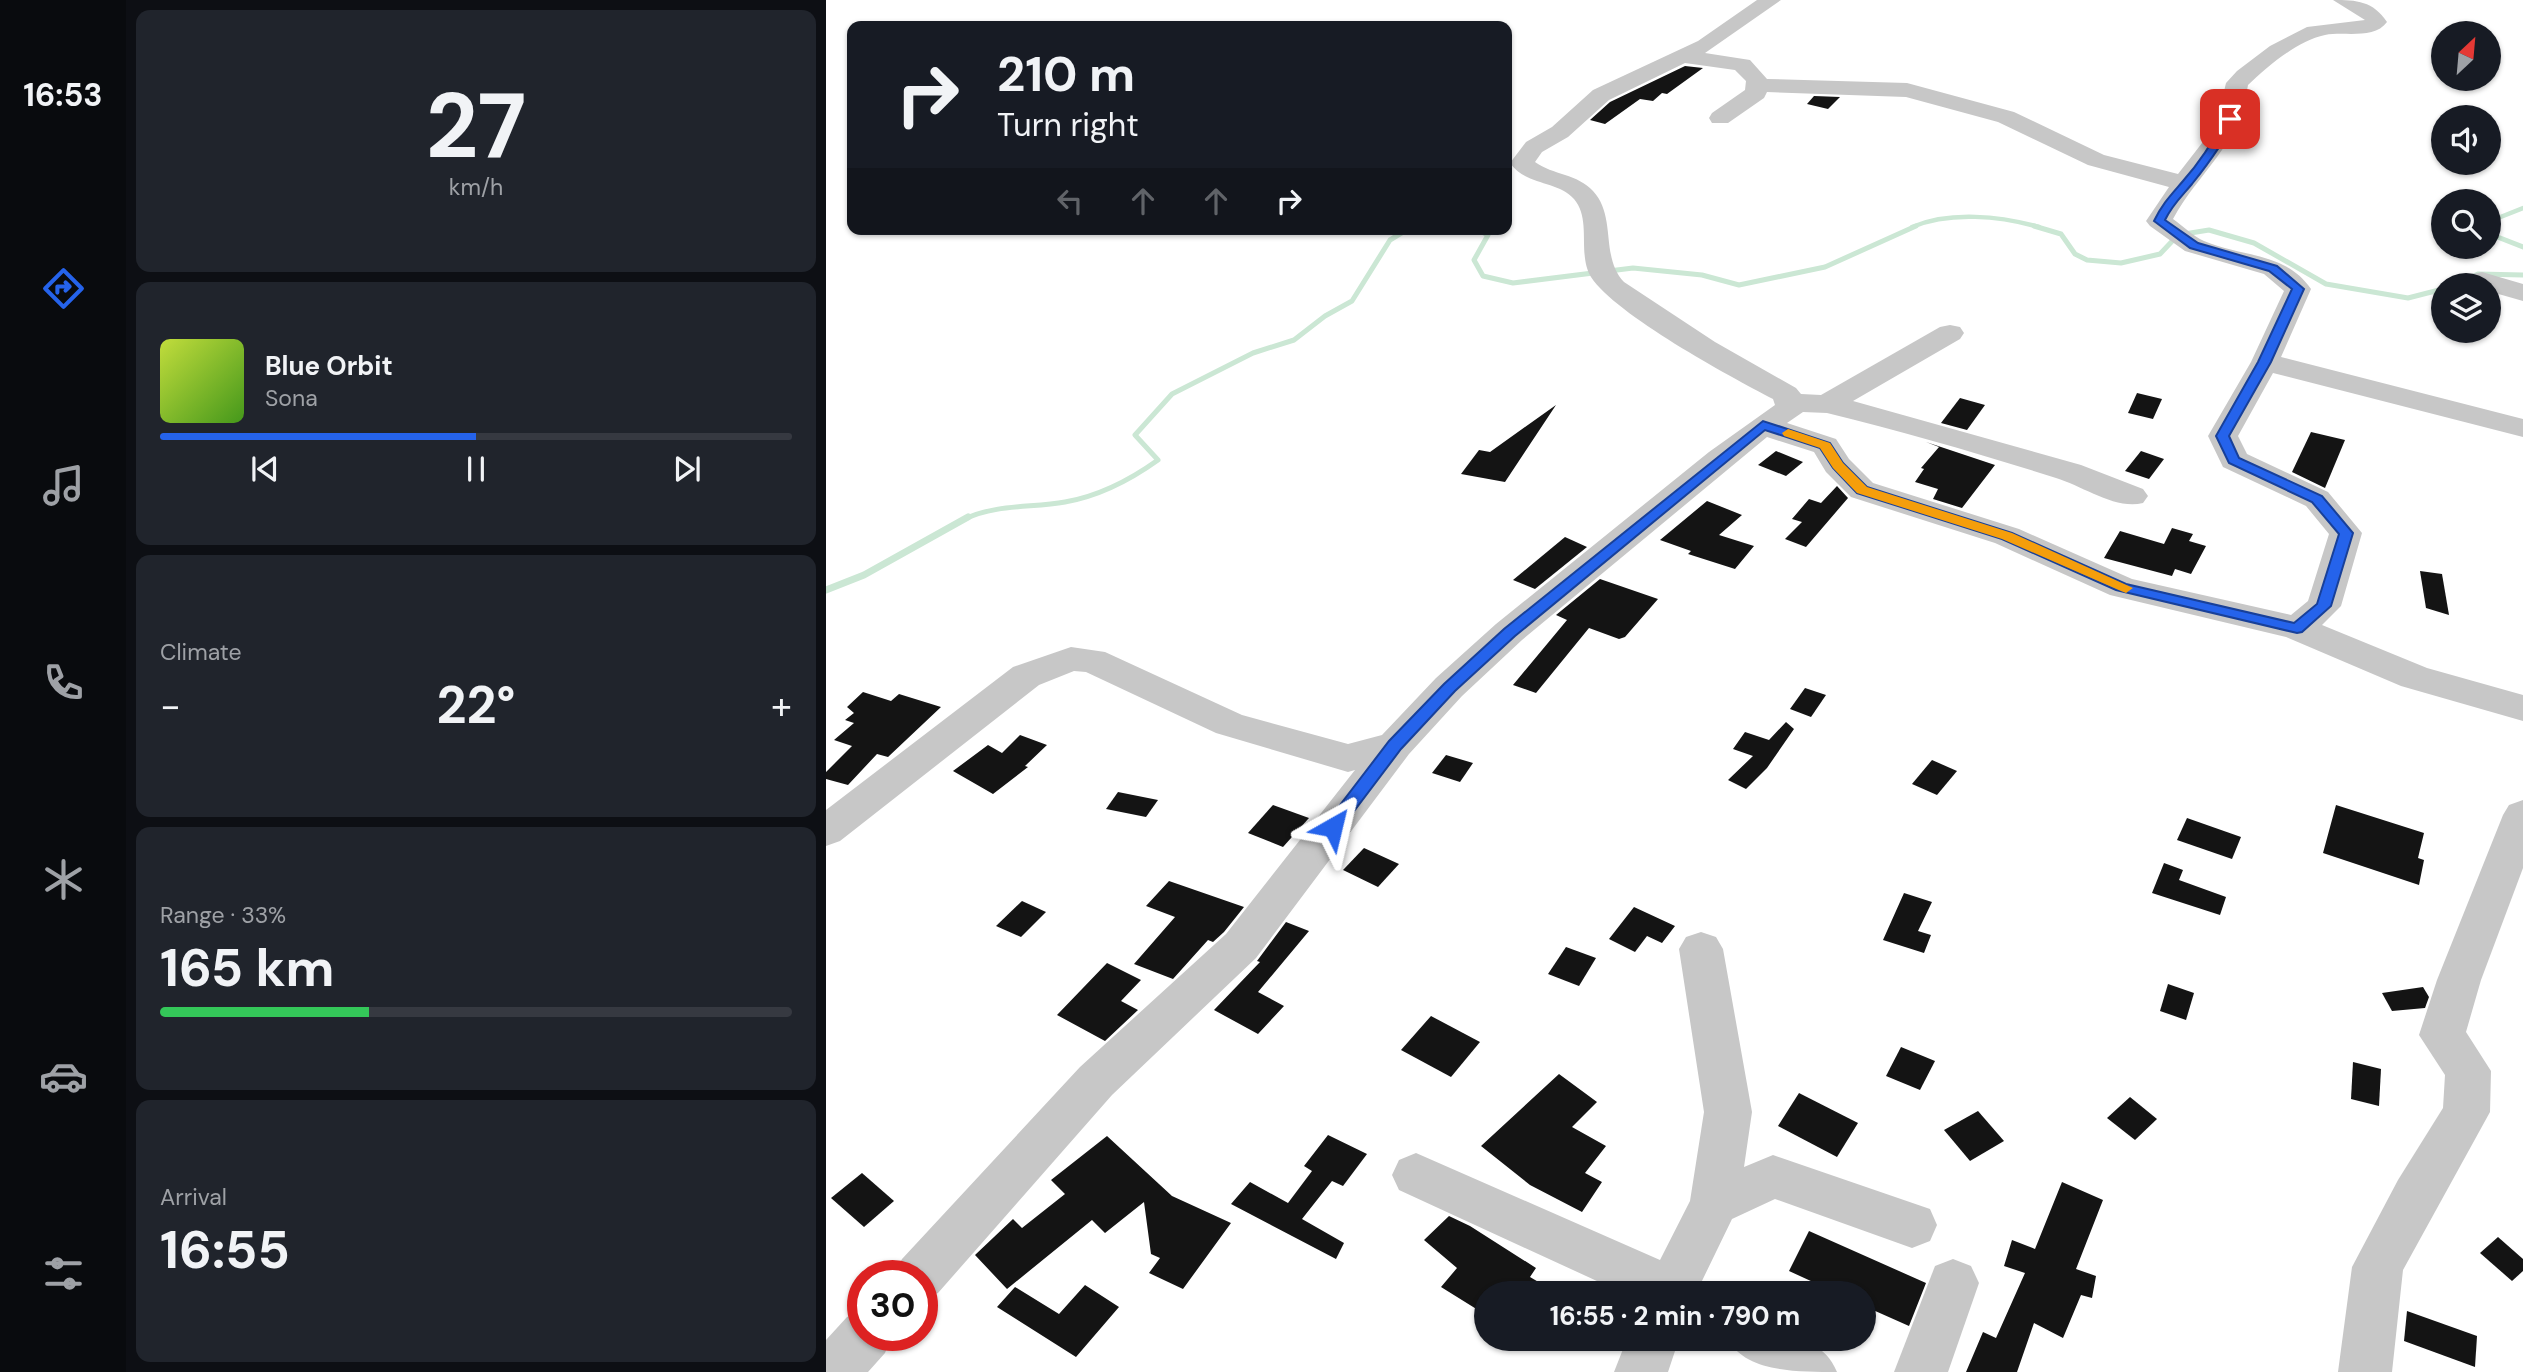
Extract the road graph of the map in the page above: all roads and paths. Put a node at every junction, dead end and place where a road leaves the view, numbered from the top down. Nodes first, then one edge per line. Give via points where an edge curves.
1 (1771, 0) edge
2 (2343, 0) edge
3 (1683, 56) junction
4 (1756, 85) junction
5 (1720, 118) dead end
6 (2187, 184) junction
7 (2501, 286) edge
8 (2523, 293) edge
9 (1950, 333) dead end
10 (2265, 362) junction
11 (1826, 404) junction
12 (1776, 414) junction
13 (2523, 428) edge
14 (2132, 496) dead end
15 (2297, 628) junction
16 (2523, 708) edge
17 (1395, 745) junction
18 (2523, 816) edge
19 (826, 831) edge
20 (1701, 949) dead end
21 (1416, 1175) dead end
22 (1714, 1203) junction
23 (1912, 1225) dead end
24 (934, 1260) edge
25 (1649, 1281) edge
26 (1678, 1281) edge
27 (1953, 1283) dead end
28 (852, 1351) edge
29 (1649, 1351) edge
30 (1774, 1351) edge
31 (833, 1372) edge
32 (1641, 1372) edge
33 (1810, 1372) edge
34 (1922, 1372) edge
35 (2365, 1372) edge

1 - 3 street
2 - 6 street via 2371,13 2377,22 2365,28 2321,29 2258,62 2237,83 2236,104 2223,135
3 - 4 street via 1742,65 1757,80
3 - 12 street via 1601,95 1560,132 1534,147 1522,163 1530,172 1577,187 1589,200 1599,238 1601,272 1617,290 1735,368 1786,394
4 - 5 street via 1756,93
4 - 6 street via 1907,90 2006,117 2096,160
6 - 10 street via 2167,203 2160,221 2194,246 2273,268 2298,289
7 - 8 street
9 - 11 street
10 - 13 street
10 - 15 street via 2223,436 2234,460 2317,499 2346,533 2324,606
11 - 12 street
11 - 14 street via 2070,472
12 - 15 street via 1825,446 1862,490 2007,536 2122,587
12 - 17 street via 1509,632
15 - 16 street via 2414,677
17 - 19 street via 1348,758 1229,724 1092,660 1071,659 1026,676
17 - 24 street via 1241,946 1096,1081
18 - 35 street via 2442,1035 2468,1071 2466,1112 2378,1267
20 - 22 street via 1728,1112
21 - 25 street
22 - 23 street via 1773,1177
22 - 26 street
27 - 34 street
28 - 31 street
29 - 32 street
30 - 33 street

